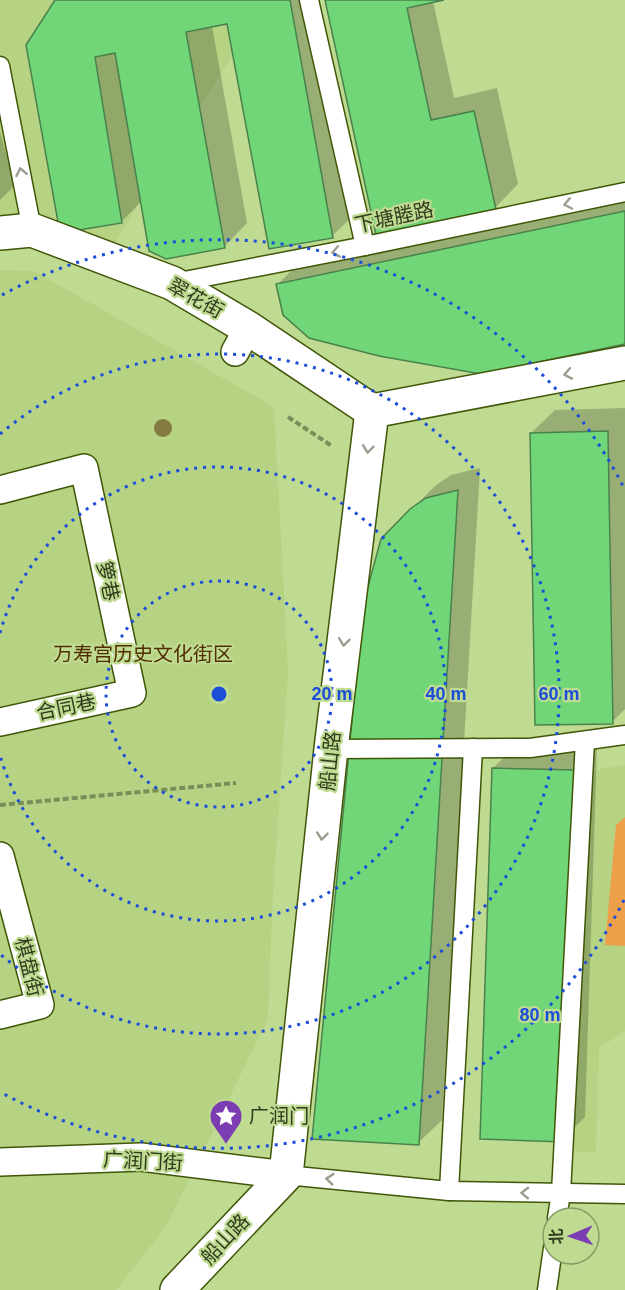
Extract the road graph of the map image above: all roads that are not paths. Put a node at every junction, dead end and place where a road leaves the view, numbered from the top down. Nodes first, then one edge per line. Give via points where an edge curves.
1 (309, 0) edge
2 (0, 66) edge
3 (625, 192) edge
4 (32, 230) junction
5 (0, 233) edge
6 (365, 246) junction
7 (172, 283) junction
8 (625, 363) edge
9 (372, 411) junction
10 (0, 490) edge
11 (132, 693) joint
12 (0, 722) edge
13 (625, 735) edge
14 (585, 741) junction
15 (473, 748) junction
16 (331, 750) junction
17 (0, 856) edge
18 (0, 1015) edge
19 (0, 1162) edge
20 (286, 1175) junction
21 (449, 1191) junction
22 (561, 1193) junction
23 (625, 1194) edge
24 (559, 1206) edge
25 (550, 1266) edge
26 (177, 1290) edge
27 (547, 1290) edge

1 - 6 lane
4 -> 2 lane
3 -> 6 lane, 下塘塍路
4 - 5 street, 翠花街
4 - 7 street, 翠花街
6 -> 7 lane, 下塘塍路
7 - 9 street, 翠花街 via 241,340
8 -> 9 street
9 -> 16 street, 船山路
10 - 11 street, 箩巷 via 84,468
11 - 12 street, 合同巷
13 - 14 lane
14 - 15 lane via 530,748
14 - 22 lane
15 - 16 lane
15 - 21 lane
16 -> 20 street, 船山路
17 - 18 street, 棋盘街 via 40,1005
19 - 20 street, 广润门街 via 141,1157
21 -> 20 lane
20 - 26 street, 船山路
22 -> 21 lane
22 - 23 lane
22 - 24 lane
25 - 27 lane

